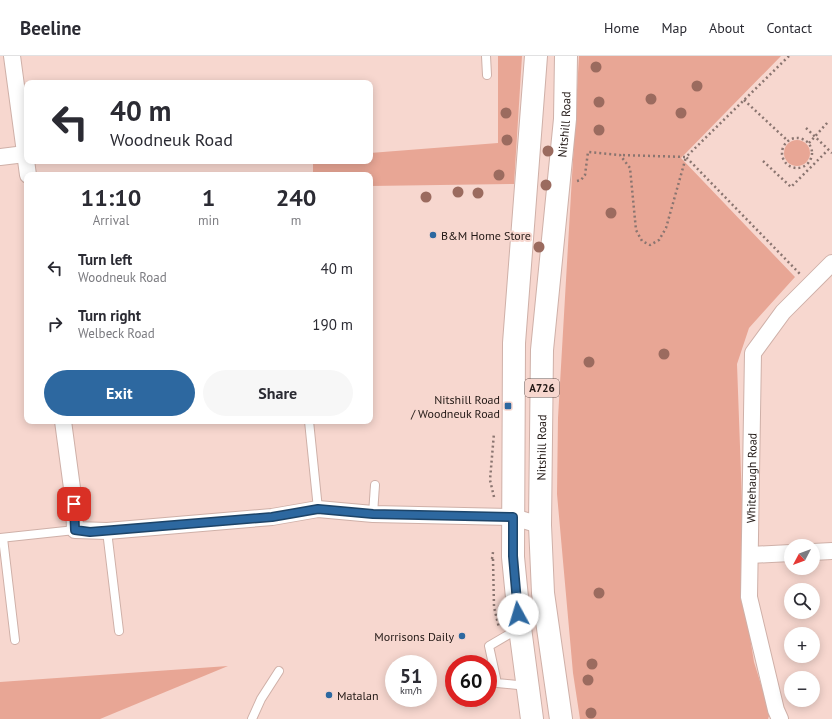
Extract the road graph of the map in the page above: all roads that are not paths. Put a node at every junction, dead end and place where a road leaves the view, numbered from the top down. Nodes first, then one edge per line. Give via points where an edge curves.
1 (12, 56) edge
2 (486, 56) edge
3 (536, 56) edge
4 (566, 56) edge
5 (487, 75) dead end
6 (24, 146) edge
7 (24, 154) edge
8 (0, 157) edge
9 (832, 263) edge
10 (62, 424) edge
11 (309, 424) edge
12 (374, 485) dead end
13 (318, 509) junction
14 (373, 514) junction
15 (513, 517) junction
16 (540, 525) junction
17 (75, 530) junction
18 (107, 531) junction
19 (1, 538) edge
20 (832, 551) edge
21 (820, 552) edge
22 (784, 553) edge
23 (750, 555) junction
24 (520, 628) junction
25 (119, 632) dead end
26 (14, 640) dead end
27 (280, 671) dead end
28 (527, 686) junction
29 (252, 719) edge
30 (532, 719) edge
31 (561, 719) edge
32 (780, 719) edge

1 - 6 street
2 - 5 lane
3 - 15 main road, A726 via 514,343
4 - 16 main road, Nitshill Road / A726 via 565,119 542,350
7 - 8 street
9 - 23 street, Whitehaugh Road via 784,312 752,353
10 - 17 street via 74,504
11 - 13 lane
12 - 14 lane
13 - 14 street
13 - 18 street via 272,517
14 - 15 street
15 - 16 street
15 - 24 main road, A726 via 513,556
16 - 31 main road, Nitshill Road / A726 via 543,593
17 - 18 street
17 - 19 lane
18 - 25 lane
19 - 26 lane
20 - 21 street
22 - 23 street
23 - 32 street, Whitehaugh Road via 749,597
24 - 28 main road, A726
24 - 28 lane via 489,646 497,683
27 - 29 lane via 261,699
28 - 30 main road, A726

